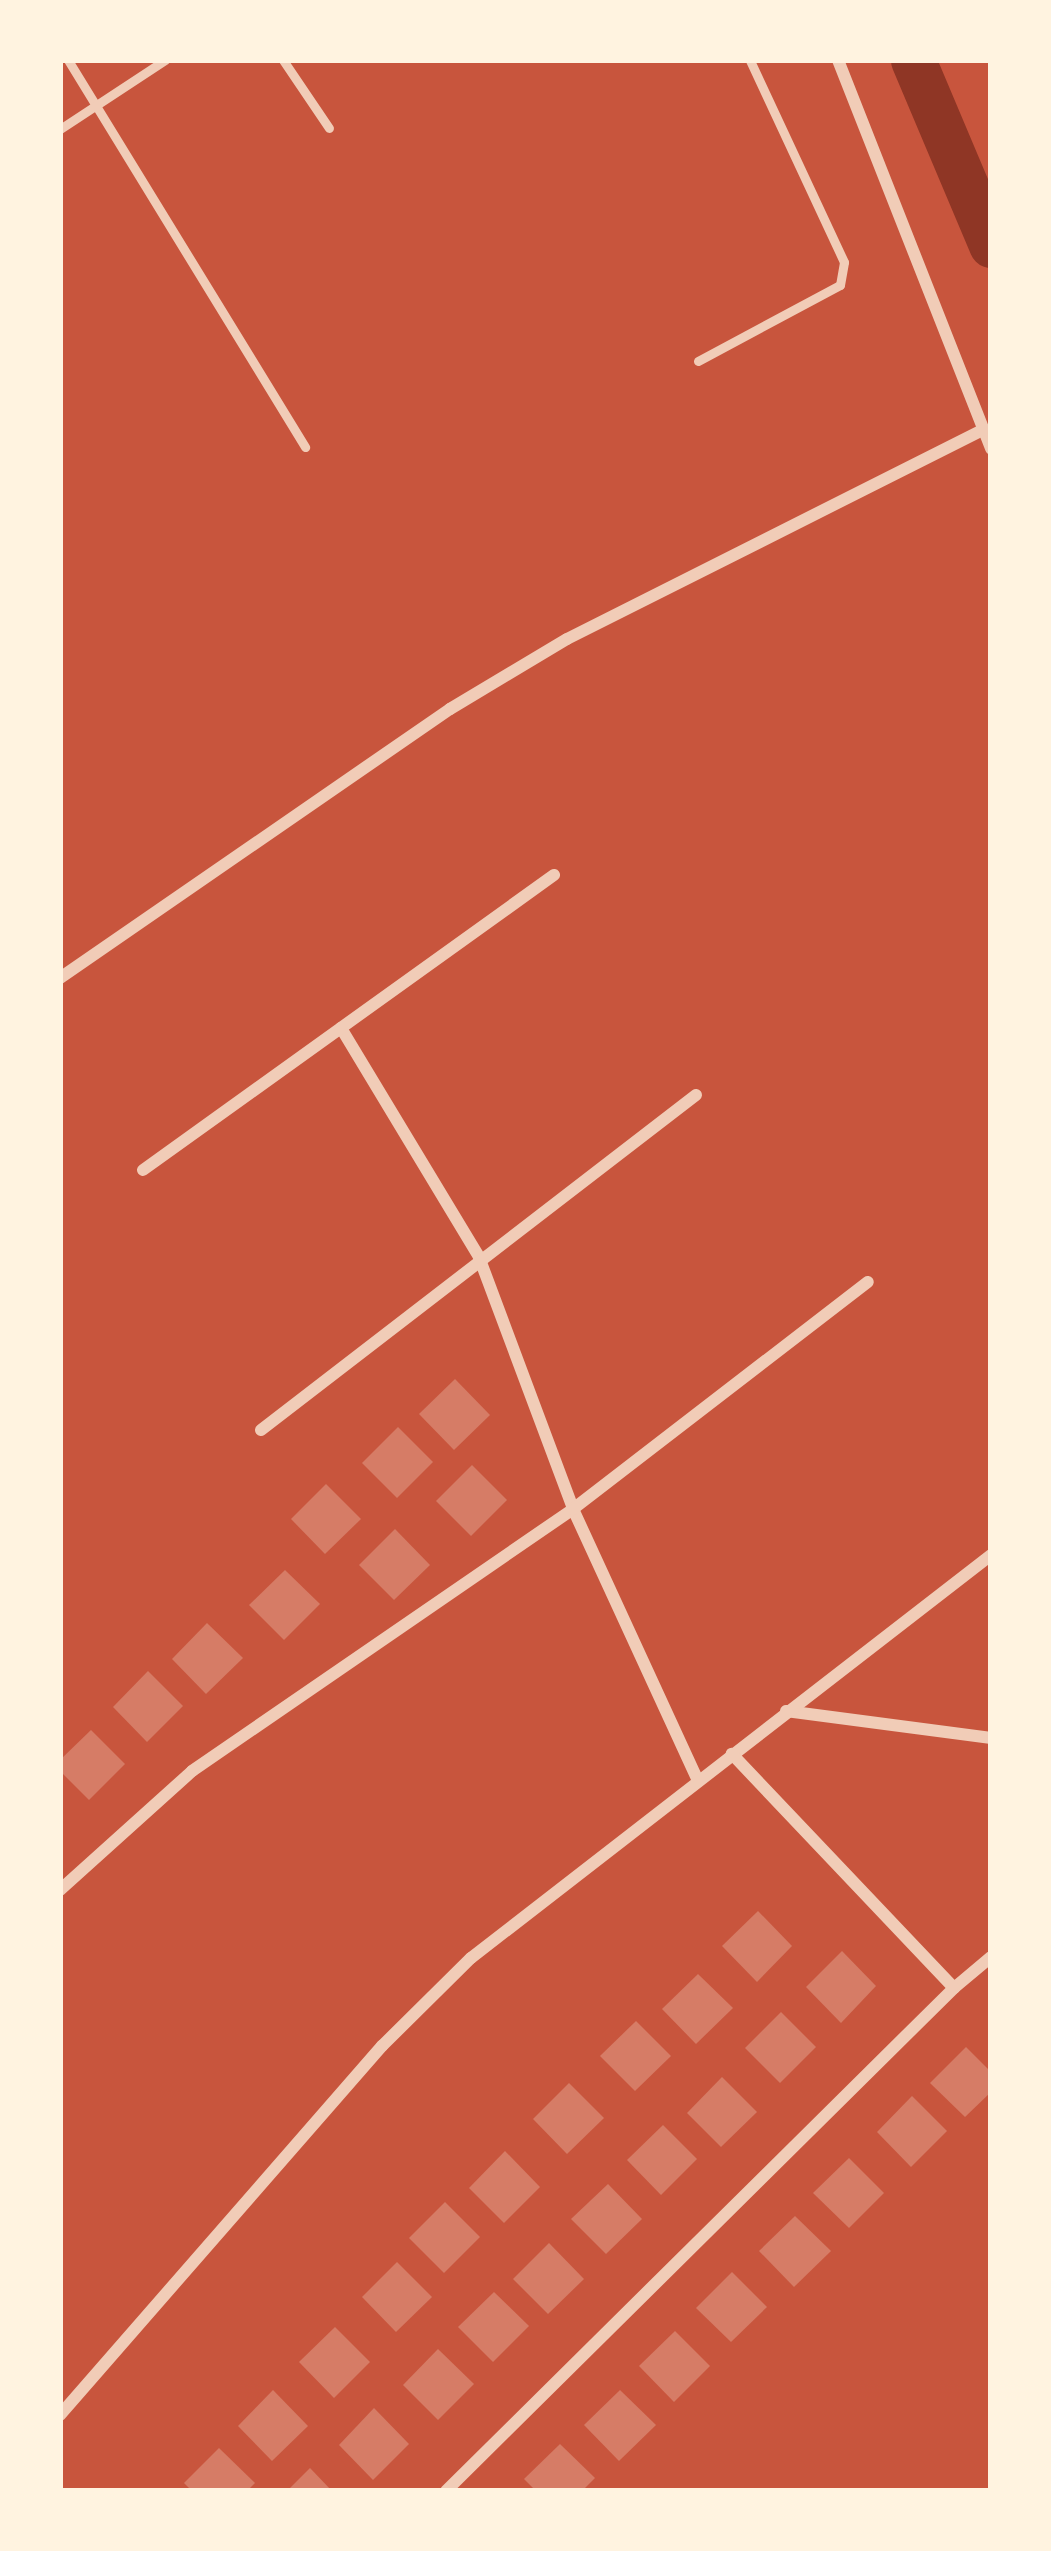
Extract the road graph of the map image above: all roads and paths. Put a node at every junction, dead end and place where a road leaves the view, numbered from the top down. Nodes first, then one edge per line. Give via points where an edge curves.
1 (68, 60) edge
2 (165, 60) edge
3 (283, 60) edge
4 (750, 60) edge
5 (838, 60) edge
6 (95, 107) junction
7 (329, 128) dead end
8 (60, 129) edge
9 (698, 361) dead end
10 (982, 430) junction
11 (305, 447) dead end
12 (991, 449) edge
13 (554, 875) dead end
14 (60, 978) edge
15 (340, 1028) junction
16 (696, 1096) dead end
17 (143, 1170) dead end
18 (479, 1257) junction
19 (868, 1282) dead end
20 (261, 1430) dead end
21 (573, 1509) junction
22 (991, 1555) edge
23 (786, 1712) junction
24 (991, 1738) edge
25 (732, 1754) junction
26 (698, 1779) junction
27 (60, 1890) edge
28 (991, 1957) edge
29 (954, 1988) junction
30 (60, 2415) edge
31 (446, 2491) edge

1 - 6 lane
2 - 6 lane
3 - 7 lane
4 - 9 lane via 844,262 840,285
5 - 10 street
6 - 8 lane
6 - 11 lane
10 - 12 street
10 - 14 street via 567,639 450,709
13 - 15 street
15 - 17 street
15 - 18 street
16 - 18 street
18 - 20 street
18 - 21 street
19 - 21 street
21 - 26 street
21 - 27 street via 192,1772
22 - 23 street
23 - 24 street
23 - 25 street
25 - 26 street
25 - 29 street
26 - 30 street via 545,1894 382,2045
28 - 29 street
29 - 31 street

